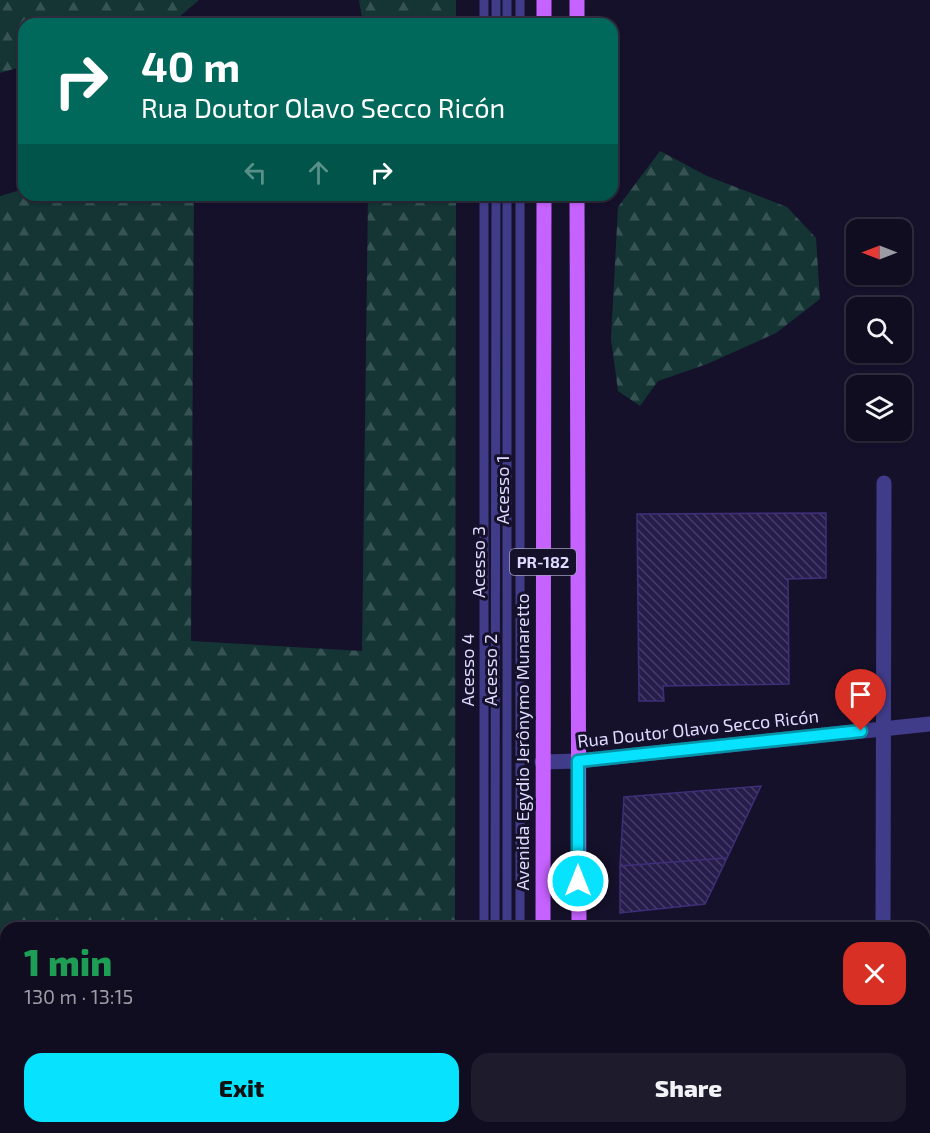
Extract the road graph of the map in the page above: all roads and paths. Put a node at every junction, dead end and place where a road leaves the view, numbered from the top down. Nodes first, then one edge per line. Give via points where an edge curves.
1 (484, 0) edge
2 (496, 0) edge
3 (507, 0) edge
4 (520, 0) edge
5 (544, 0) edge
6 (577, 0) edge
7 (484, 18) edge
8 (496, 18) edge
9 (507, 18) edge
10 (520, 18) edge
11 (544, 18) edge
12 (577, 18) edge
13 (484, 201) edge
14 (496, 201) edge
15 (507, 201) edge
16 (520, 201) edge
17 (544, 201) edge
18 (577, 201) edge
19 (884, 483) dead end
20 (930, 724) edge
21 (884, 729) junction
22 (578, 761) junction
23 (542, 762) junction
24 (484, 922) edge
25 (495, 922) edge
26 (507, 922) edge
27 (520, 922) edge
28 (543, 922) edge
29 (579, 922) edge
30 (883, 922) edge

1 - 7 lane
2 - 8 lane
3 - 9 lane
4 - 10 lane
5 - 11 main road
6 - 12 main road
13 - 24 lane, Acesso 4
14 - 25 lane, Acesso 3
15 - 26 lane, Acesso 2
16 - 27 lane, Acesso 1
17 - 23 main road, Avenida Egydio Jerônymo Munaretto / PR-182
18 - 22 main road, PR-182
19 - 21 street
20 - 21 street, Rua Doutor Olavo Secco Ricón
21 - 22 street, Rua Doutor Olavo Secco Ricón
21 - 30 street
22 - 23 street, Rua Doutor Olavo Secco Ricón
22 - 29 main road, PR-182
23 - 28 main road, Avenida Egydio Jerônymo Munaretto / PR-182

